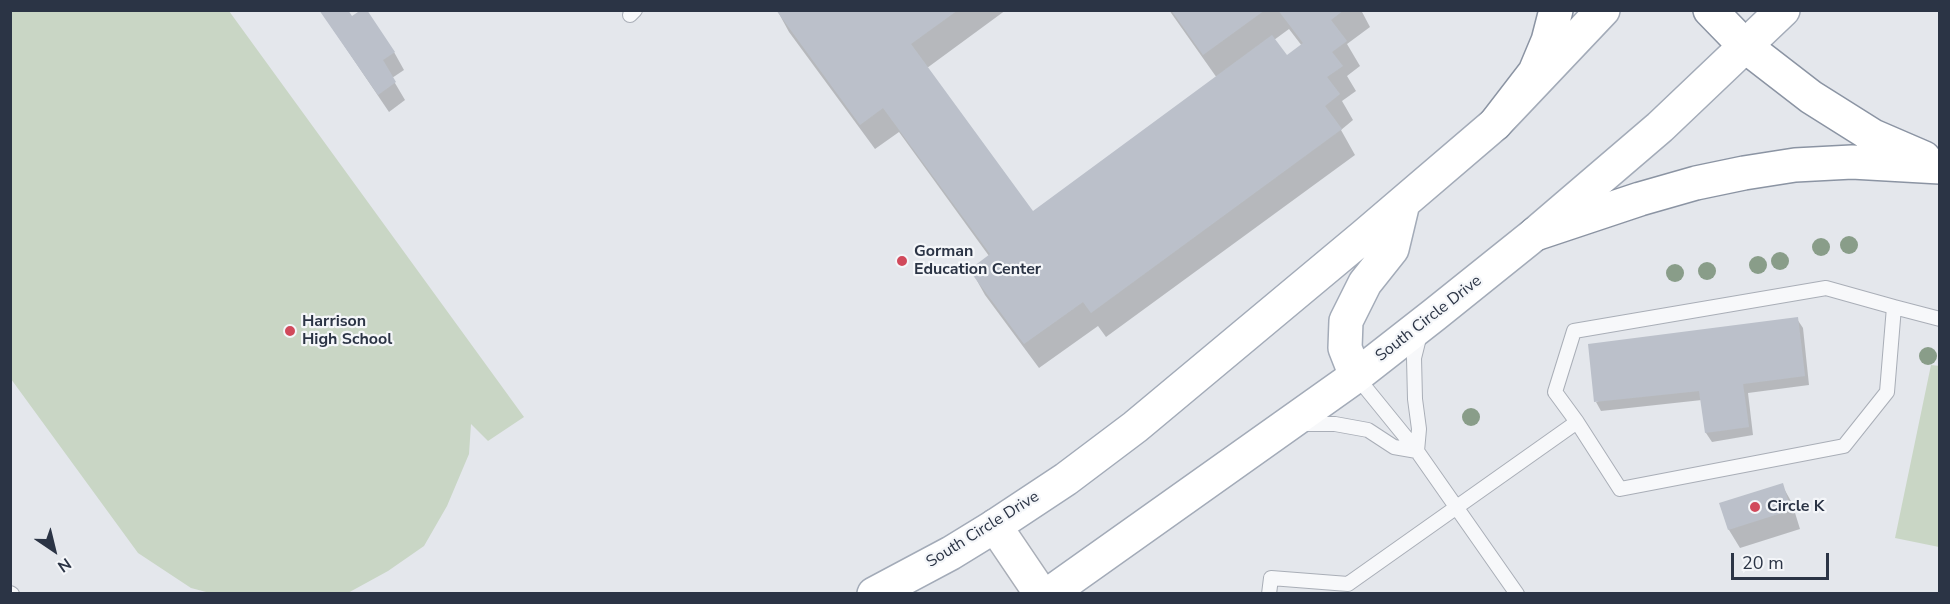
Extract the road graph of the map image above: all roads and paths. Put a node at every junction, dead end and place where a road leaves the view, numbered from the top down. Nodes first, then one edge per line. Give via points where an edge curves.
1 (1556, 10) edge
2 (1602, 10) edge
3 (1710, 10) edge
4 (1783, 10) edge
5 (1745, 46) junction
6 (1495, 124) junction
7 (1940, 166) edge
8 (1403, 203) junction
9 (1535, 234) junction
10 (1894, 307) junction
11 (1940, 319) edge
12 (1423, 324) junction
13 (1356, 376) junction
14 (1577, 422) junction
15 (1289, 424) junction
16 (1417, 451) junction
17 (1457, 506) junction
18 (995, 526) junction
19 (1347, 589) edge
20 (874, 594) edge
21 (1041, 594) edge
22 (1049, 594) edge
23 (1269, 594) edge
24 (1517, 594) edge

1 - 6 main road via 1535,72
2 - 6 main road, South Circle Drive
3 - 5 main road
4 - 5 main road, South Circle Drive
5 - 7 main road via 1844,119
5 - 9 main road, South Circle Drive via 1660,127
6 - 8 main road, South Circle Drive
7 - 9 main road via 1852,162 1744,173 1640,199
8 - 13 main road via 1392,249 1365,282 1346,321 1345,348
8 - 18 main road, South Circle Drive via 1135,427
9 - 12 main road, South Circle Drive
10 - 11 lane
10 - 14 lane via 1826,288 1574,331 1555,392
10 - 14 lane via 1887,392 1844,446 1620,489
12 - 13 main road, South Circle Drive
12 - 16 lane via 1414,358
13 - 15 main road, South Circle Drive
13 - 16 lane
14 - 17 lane
15 - 16 lane via 1335,424 1368,430 1394,447
15 - 22 main road, South Circle Drive
16 - 17 lane
17 - 19 lane
17 - 24 lane
18 - 20 main road, South Circle Drive
18 - 21 main road
19 - 23 lane via 1271,578

